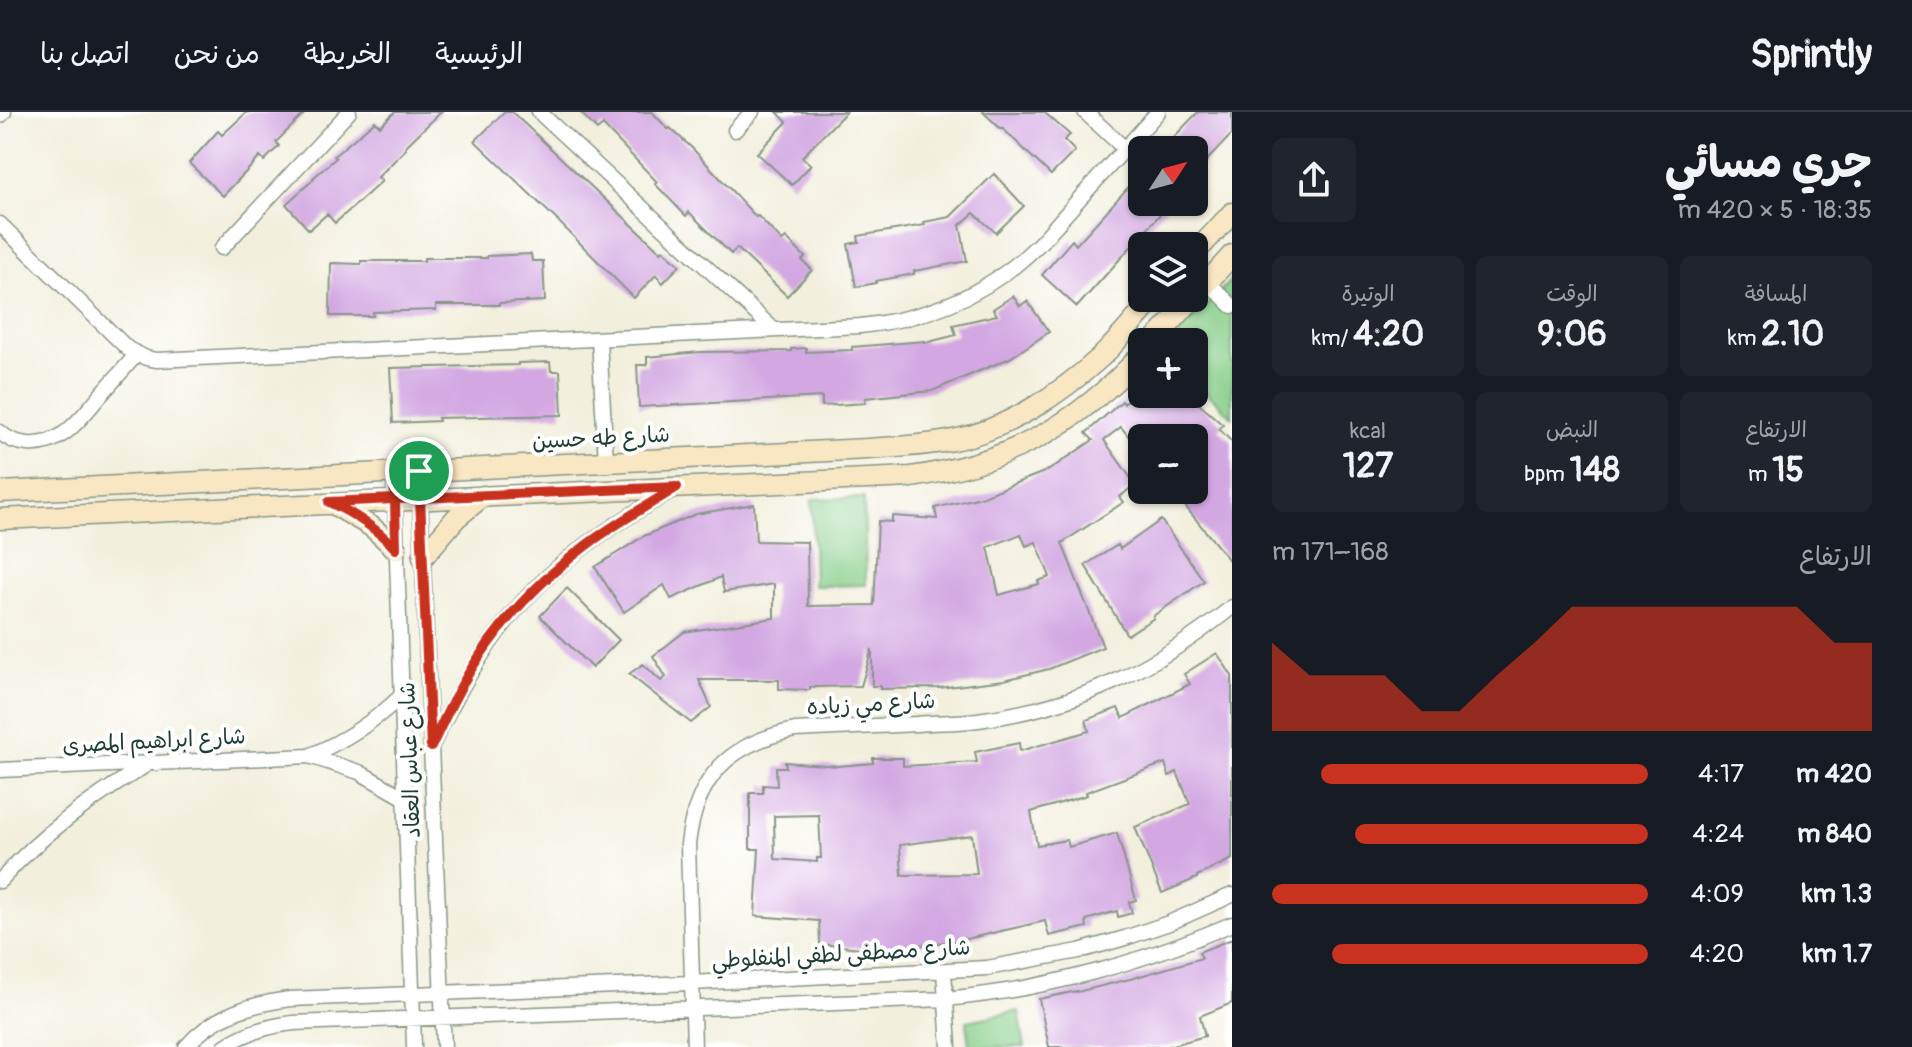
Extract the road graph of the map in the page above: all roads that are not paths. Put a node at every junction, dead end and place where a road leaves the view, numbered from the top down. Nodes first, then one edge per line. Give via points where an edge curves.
1 (349, 112) edge
2 (539, 112) edge
3 (752, 112) edge
4 (1085, 112) edge
5 (1158, 112) edge
6 (735, 130) dead end
7 (1125, 149) junction
8 (1232, 213) edge
9 (0, 224) edge
10 (1208, 239) edge
11 (222, 248) dead end
12 (1232, 255) edge
13 (1208, 281) edge
14 (1208, 296) edge
15 (1232, 306) edge
16 (1141, 312) edge
17 (1180, 312) edge
18 (1166, 328) edge
19 (774, 330) junction
20 (599, 339) junction
21 (136, 355) junction
22 (1128, 368) edge
23 (0, 432) edge
24 (606, 462) junction
25 (419, 471) junction
26 (394, 473) junction
27 (677, 487) junction
28 (0, 492) edge
29 (483, 496) junction
30 (420, 498) junction
31 (395, 499) junction
32 (329, 502) junction
33 (0, 519) edge
34 (396, 549) junction
35 (423, 557) junction
36 (1232, 607) edge
37 (401, 696) junction
38 (431, 747) junction
39 (309, 756) junction
40 (149, 763) junction
41 (0, 770) edge
42 (405, 798) junction
43 (0, 881) edge
44 (1232, 895) edge
45 (1232, 924) edge
46 (944, 971) junction
47 (691, 983) junction
48 (441, 994) junction
49 (412, 995) junction
50 (946, 999) junction
51 (692, 1009) junction
52 (442, 1019) junction
53 (413, 1020) junction
54 (186, 1047) edge
55 (224, 1047) edge
56 (414, 1047) edge
57 (444, 1047) edge
58 (694, 1047) edge
59 (949, 1047) edge

1 - 11 street
2 - 19 street
3 - 6 street
4 - 7 street
5 - 7 street
7 - 19 street via 1039,244 972,294 929,313 883,324
8 - 10 street
9 - 21 street
12 - 13 street
14 - 15 street
16 - 24 street, شارع طه حسين via 1071,383 997,426 956,440
17 - 18 street
19 - 20 street
20 - 21 street via 156,360
20 - 24 street
21 - 23 street via 63,436 26,444
22 - 27 street via 1048,433 1016,450 947,472
24 - 25 street, شارع طه حسين
25 - 26 street, شارع طه حسين
25 - 30 street, شارع عباس العقاد
26 - 28 street, شارع طه حسين
26 - 31 street, شارع عباس العقاد
27 - 29 street
27 - 38 street via 590,542 512,613 480,654
29 - 30 street
29 - 35 street
30 - 31 street
30 - 35 street, شارع عباس العقاد
31 - 32 street
31 - 34 street, شارع عباس العقاد
32 - 33 street
32 - 34 street via 372,527
34 - 37 street, شارع عباس العقاد
35 - 38 street, شارع عباس العقاد
36 - 47 street, شارع مي زياده via 1158,661 1070,700 977,720 795,730 748,744 712,776 691,820
37 - 39 street, شارع ابراهيم المصرى via 349,737
37 - 42 street, شارع عباس العقاد
38 - 48 street, شارع عباس العقاد
39 - 40 street, شارع ابراهيم المصرى
39 - 42 street, شارع ابراهيم المصرى via 359,772
40 - 41 street, شارع ابراهيم المصرى
40 - 43 street via 51,831
42 - 49 street, شارع عباس العقاد
44 - 46 street, شارع مصطفى لطفي المنفلوطي via 1169,923 1079,951
45 - 50 street via 1102,971 1036,987
46 - 47 street, شارع مصطفى لطفي المنفلوطي
46 - 50 street
47 - 48 street, شارع مصطفى لطفي المنفلوطي
47 - 51 street, شارع مي زياده
48 - 49 street, شارع مصطفى لطفي المنفلوطي
48 - 52 street, شارع عباس العقاد
49 - 53 street, شارع عباس العقاد
49 - 54 street, شارع مصطفى لطفي المنفلوطي via 263,1002 212,1023
50 - 51 street
50 - 59 street
51 - 52 street
51 - 58 street, شارع مي زياده
52 - 53 street
52 - 57 street, شارع عباس العقاد
53 - 55 street via 270,1026
53 - 56 street, شارع عباس العقاد

